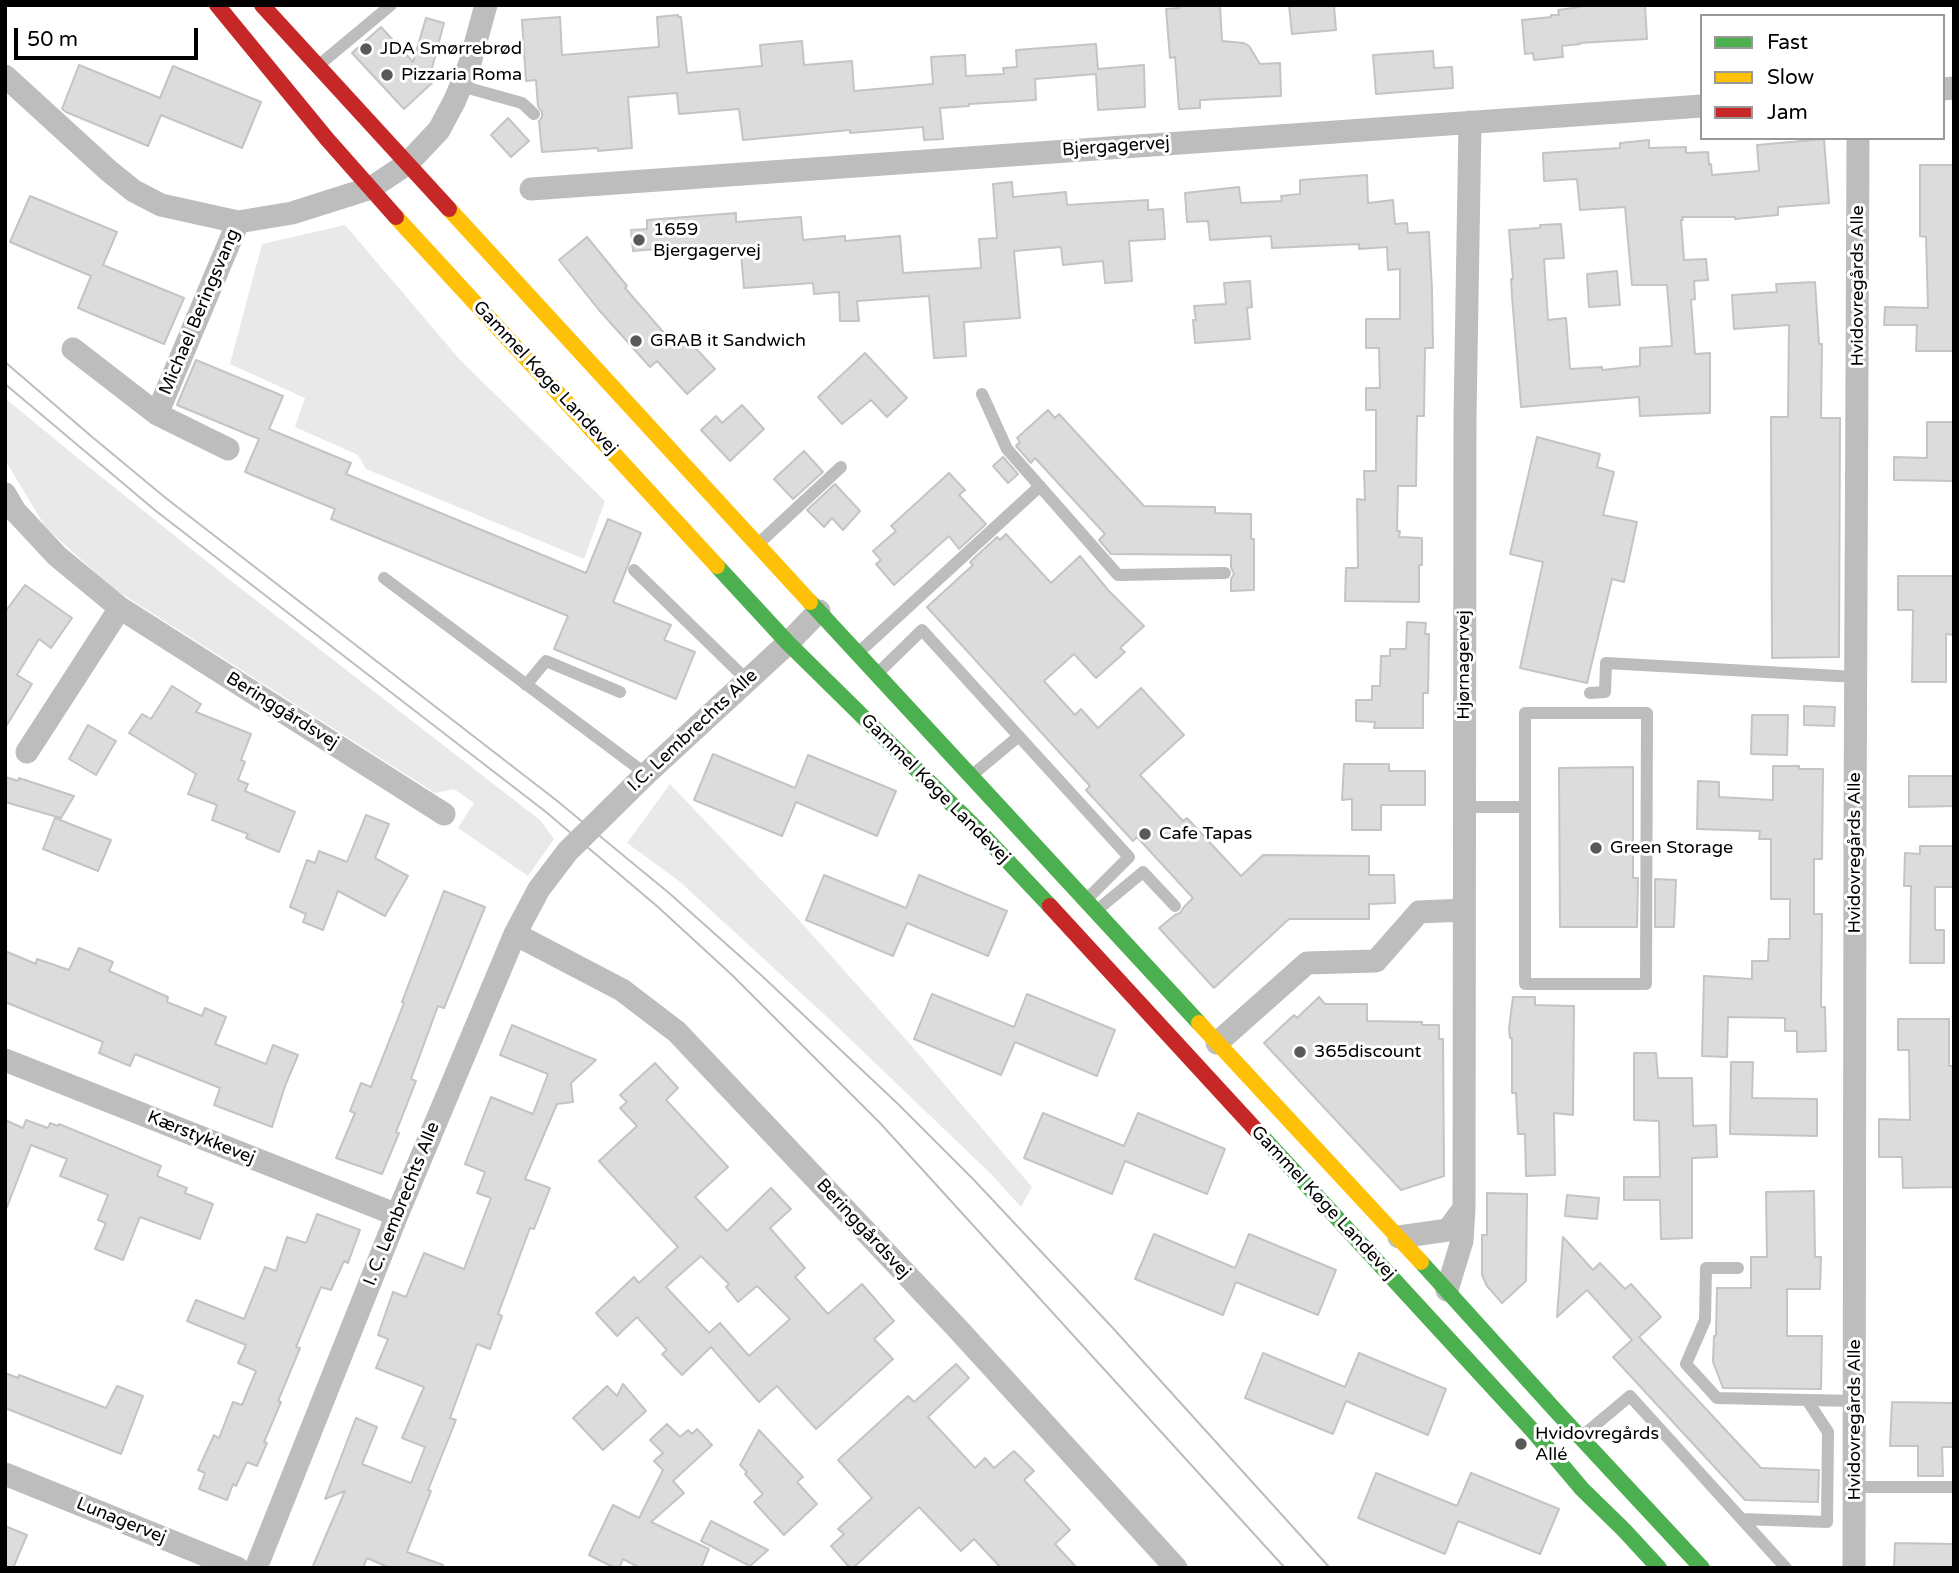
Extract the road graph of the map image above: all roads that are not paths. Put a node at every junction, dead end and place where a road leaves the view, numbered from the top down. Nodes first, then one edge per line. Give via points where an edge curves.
1 (218, 5) edge
2 (262, 5) edge
3 (391, 5) edge
4 (486, 5) edge
5 (318, 66) junction
6 (5, 76) edge
7 (461, 86) junction
8 (1700, 106) edge
9 (534, 114) dead end
10 (1470, 122) junction
11 (1858, 140) edge
12 (407, 164) junction
13 (371, 188) junction
14 (531, 189) dead end
15 (238, 222) junction
16 (73, 349) dead end
17 (982, 394) dead end
18 (157, 414) junction
19 (228, 449) dead end
20 (841, 467) dead end
21 (1040, 486) junction
22 (5, 494) edge
23 (758, 544) junction
24 (634, 570) dead end
25 (1225, 573) dead end
26 (384, 578) dead end
27 (120, 608) junction
28 (819, 611) junction
29 (788, 643) junction
30 (858, 654) junction
31 (878, 674) junction
32 (1856, 677) junction
33 (747, 680) junction
34 (526, 685) junction
35 (620, 692) dead end
36 (1590, 693) dead end
37 (1019, 736) junction
38 (27, 752) dead end
39 (646, 774) junction
40 (971, 776) junction
41 (1464, 807) junction
42 (1525, 807) junction
43 (444, 814) dead end
44 (568, 851) joint
45 (1090, 906) junction
46 (1175, 906) dead end
47 (1464, 910) junction
48 (515, 934) junction
49 (1217, 1043) junction
50 (5, 1060) edge
51 (1464, 1208) junction
52 (397, 1215) junction
53 (1399, 1237) junction
54 (1738, 1268) dead end
55 (1447, 1290) junction
56 (1807, 1400) junction
57 (1855, 1401) junction
58 (1580, 1437) junction
59 (5, 1474) edge
60 (1855, 1487) junction
61 (1954, 1487) edge
62 (1742, 1519) junction
63 (237, 1568) edge
64 (256, 1568) edge
65 (1176, 1568) edge
66 (1659, 1568) edge
67 (1702, 1568) edge
68 (1786, 1568) edge
69 (1854, 1568) edge

1 - 13 main road, Gammel Køge Landevej
2 - 5 main road, Gammel Køge Landevej
3 - 5 lane
4 - 7 street, Michael Beringsvang
5 - 12 main road, Gammel Køge Landevej
6 - 15 street via 134,191 161,205
7 - 9 lane via 522,103
7 - 12 street, Michael Beringsvang via 439,130
8 - 10 street, Bjergagervej
10 - 14 street, Bjergagervej
10 - 41 street, Hjørnagervej
11 - 32 street, Hvidovregårds Alle
12 - 13 street, Michael Beringsvang
12 - 23 main road, Gammel Køge Landevej
13 - 15 street, Michael Beringsvang via 292,213
13 - 29 main road, Gammel Køge Landevej
15 - 18 street, Michael Beringsvang
16 - 18 street, Michael Beringsvang
17 - 21 lane via 1007,449
18 - 19 street, Michael Beringsvang
20 - 23 lane
21 - 25 lane via 1118,575
21 - 30 lane
22 - 27 street, Beringgårdsvej via 57,556
23 - 28 main road, Gammel Køge Landevej
24 - 33 lane
26 - 34 lane
27 - 38 street
27 - 43 street, Beringgårdsvej
28 - 29 street, I.C. Lembrechts Alle
28 - 30 main road, Gammel Køge Landevej
29 - 33 street, I.C. Lembrechts Alle
29 - 66 main road, Gammel Køge Landevej via 982,834
30 - 31 main road, Gammel Køge Landevej
31 - 37 lane via 922,630
31 - 40 main road, Gammel Køge Landevej
32 - 36 lane via 1606,663 1605,692
32 - 57 street, Hvidovregårds Alle
33 - 39 street, I.C. Lembrechts Alle
34 - 35 lane via 546,662
34 - 39 lane
37 - 40 lane
37 - 45 lane via 1129,857
39 - 44 street, I.C. Lembrechts Alle
40 - 45 main road, Gammel Køge Landevej
41 - 42 lane
41 - 47 street, Hjørnagervej
42 - 42 lane via 1525,984 1646,984 1647,713 1525,713
44 - 48 street, I. C. Lembrechts Alle via 539,889
45 - 46 lane via 1143,872
45 - 49 main road, Gammel Køge Landevej
47 - 49 street via 1419,912 1376,961 1307,963
47 - 51 street, Hjørnagervej
48 - 52 street, I. C. Lembrechts Alle
48 - 65 street, Beringgårdsvej via 622,990 677,1032
49 - 53 main road, Gammel Køge Landevej
50 - 52 street, Kærstykkevej
51 - 53 street via 1448,1230
51 - 55 street, Hjørnagervej via 1462,1241
52 - 64 street, I. C. Lembrechts Alle
53 - 55 main road, Gammel Køge Landevej
54 - 56 lane via 1706,1268 1705,1320 1686,1364 1717,1398
55 - 58 main road, Gammel Køge Landevej
56 - 57 lane
56 - 62 lane via 1828,1432 1827,1522
57 - 60 street, Hvidovregårds Alle
58 - 62 lane via 1630,1396
58 - 67 main road, Gammel Køge Landevej
59 - 63 street, Lunagervej
60 - 61 lane
60 - 69 street, Hvidovregårds Alle
62 - 68 lane

